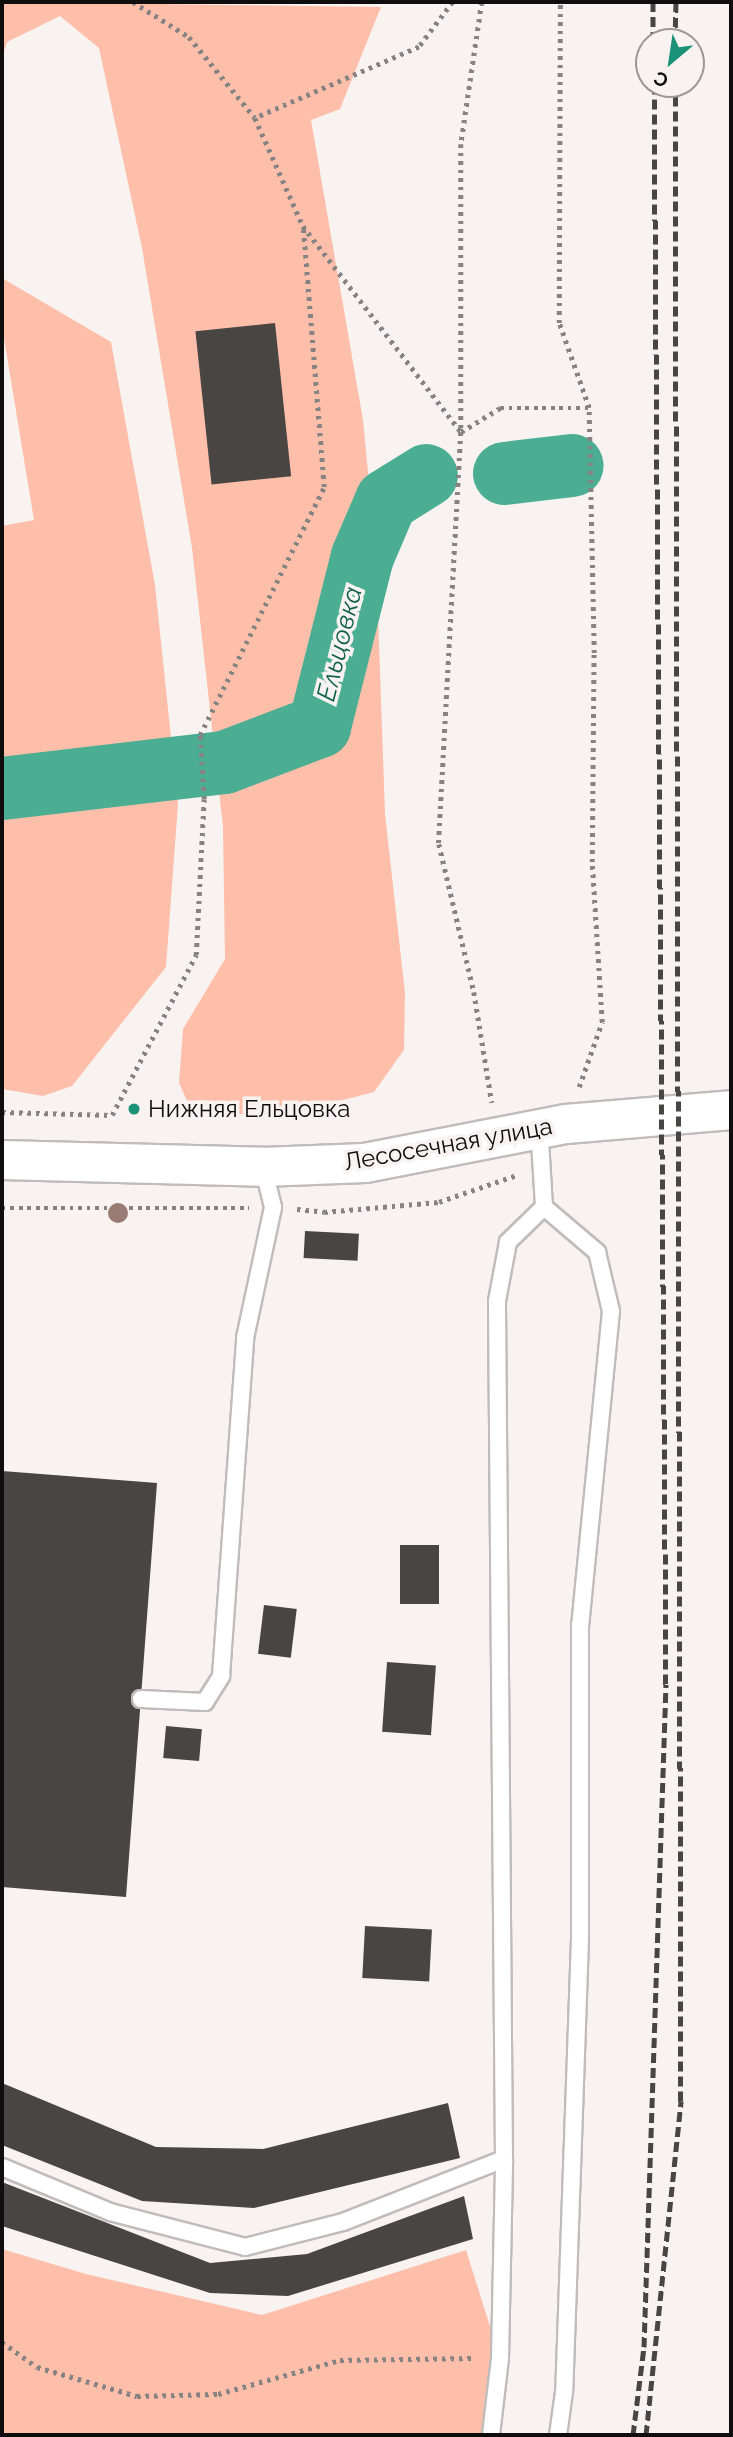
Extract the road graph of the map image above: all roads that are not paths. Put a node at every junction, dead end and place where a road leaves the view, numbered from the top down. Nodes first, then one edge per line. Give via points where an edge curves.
1 (729, 1111) edge
2 (553, 1132) junction
3 (2, 1160) edge
4 (262, 1167) junction
5 (544, 1207) junction
6 (141, 1699) dead end
7 (504, 2159) junction
8 (2, 2167) edge
9 (492, 2435) edge
10 (558, 2435) edge

1 - 2 street, Лесосечная улица
2 - 4 street, Лесосечная улица via 497,1135 365,1163
2 - 5 lane
3 - 4 street, Лесосечная улица
4 - 6 lane via 273,1207 245,1338 221,1676 205,1702
5 - 7 lane via 508,1242 497,1301
5 - 10 lane via 597,1252 611,1311 580,1625 580,1939 564,2392
7 - 8 lane via 343,2222 245,2246 110,2212
7 - 9 lane via 500,2358

